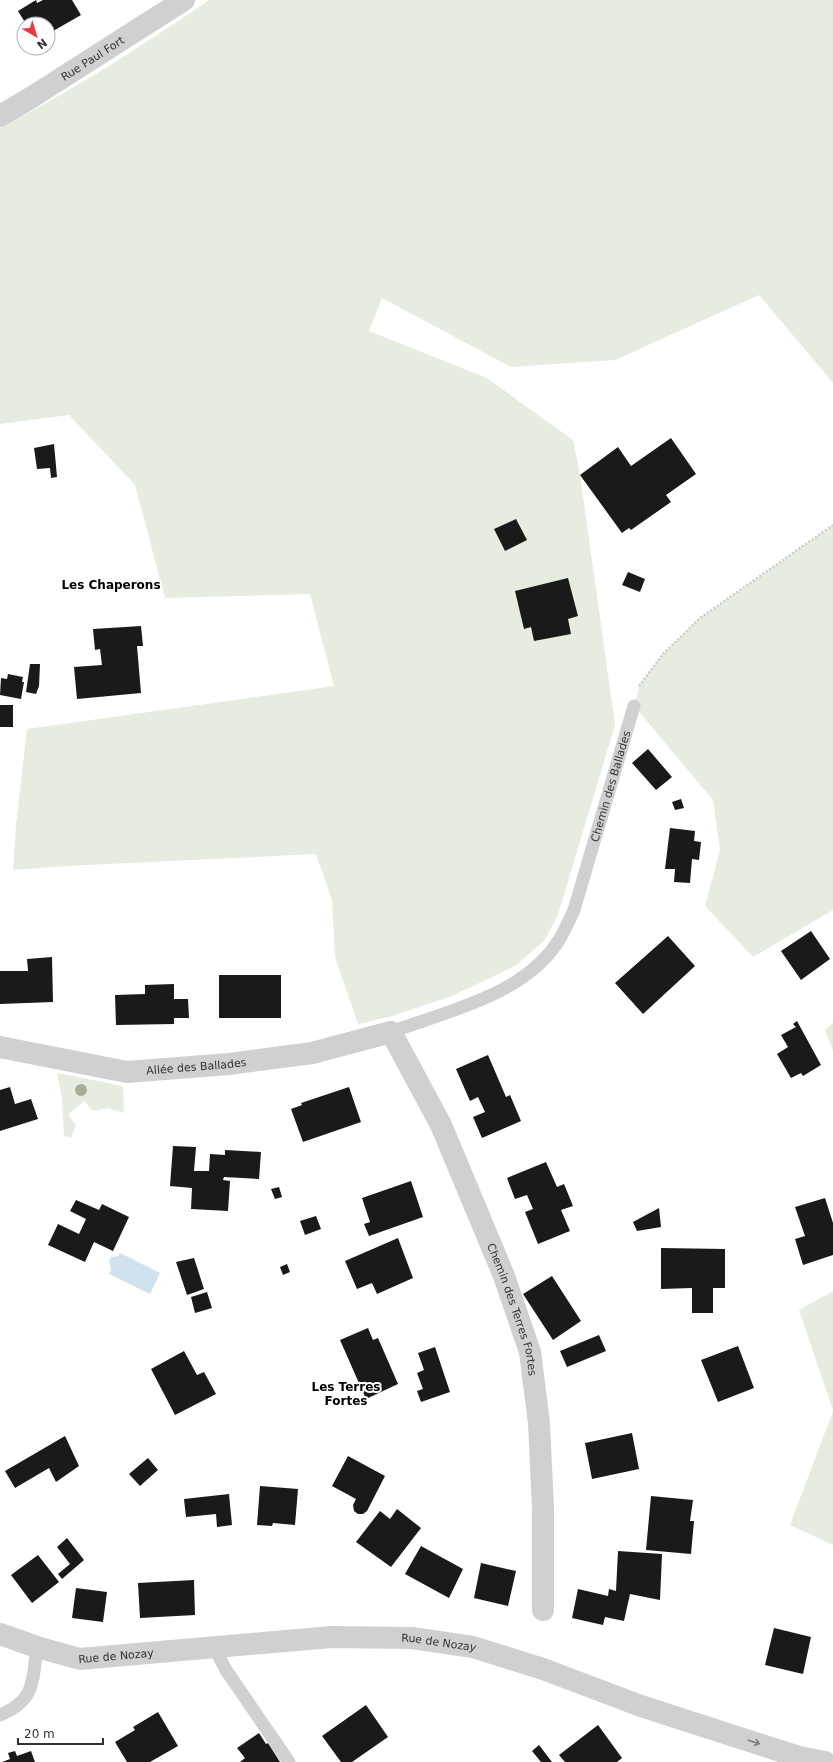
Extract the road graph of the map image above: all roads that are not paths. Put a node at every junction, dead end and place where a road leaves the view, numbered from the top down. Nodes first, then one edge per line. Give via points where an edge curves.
1 (184, 0) edge
2 (0, 116) edge
3 (634, 706) road end
4 (390, 1032) junction
5 (0, 1047) edge
6 (543, 1610) dead end
7 (0, 1634) edge
8 (37, 1647) junction
9 (214, 1647) junction
10 (0, 1715) edge
11 (289, 1762) edge
12 (825, 1762) edge

1 - 2 street, Rue Paul Fort
3 - 4 lane, Chemin des Ballades via 574,910 559,941 538,965 508,986 460,1008
4 - 5 street, Allée des Ballades via 312,1053 229,1064 127,1072
4 - 6 street, Chemin des Terres Fortes via 441,1124 504,1276 530,1352 539,1423 543,1501
7 - 8 street, Rue de Nozay
8 - 9 street, Rue de Nozay via 80,1659
8 - 10 lane via 29,1694 15,1709
9 - 11 lane via 226,1670
9 -> 12 street, Rue de Nozay via 332,1637 412,1638 474,1647 641,1706 799,1757

